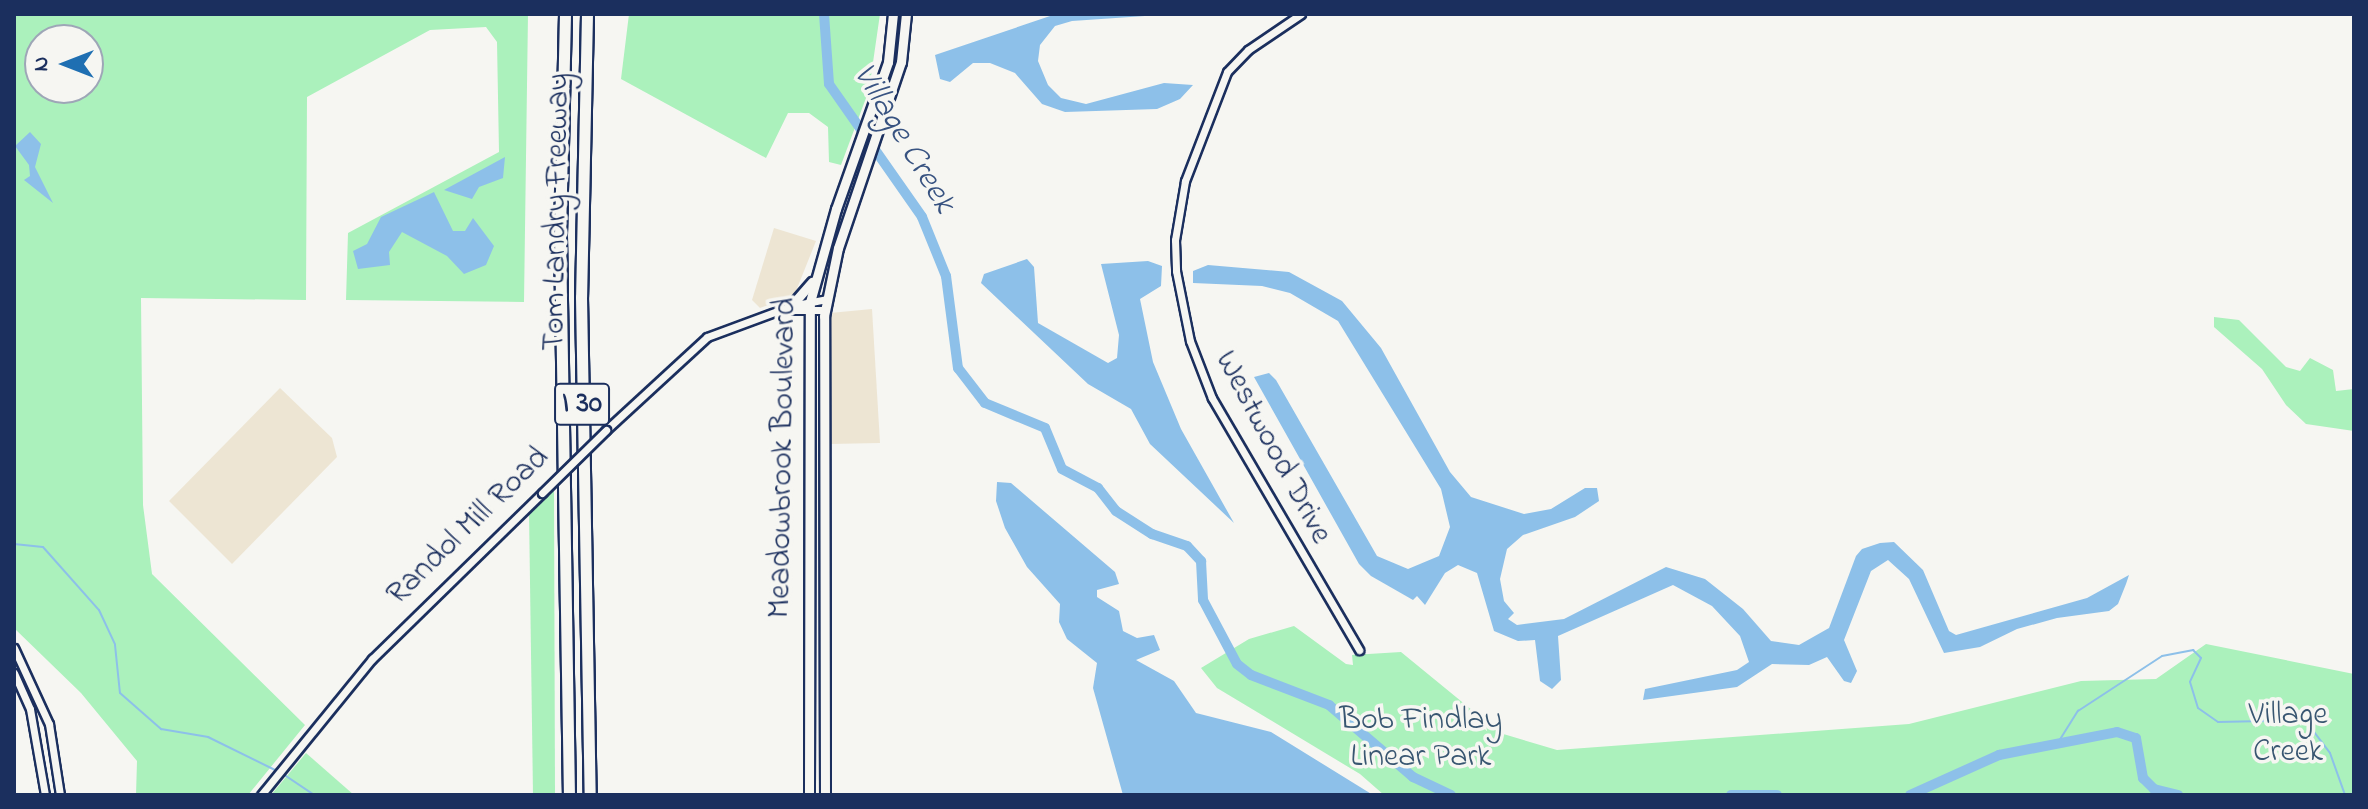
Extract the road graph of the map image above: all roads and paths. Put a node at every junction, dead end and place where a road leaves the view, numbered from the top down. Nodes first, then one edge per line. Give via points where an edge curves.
1 (565, 14) edge
2 (587, 14) edge
3 (893, 14) edge
4 (906, 14) edge
5 (1301, 14) edge
6 (815, 275) junction
7 (825, 305) junction
8 (810, 306) junction
9 (787, 308) junction
10 (808, 560) junction
11 (824, 562) junction
12 (14, 648) edge
13 (1359, 650) dead end
14 (14, 673) edge
15 (824, 712) junction
16 (809, 713) junction
17 (45, 795) edge
18 (60, 795) edge
19 (261, 795) edge
20 (567, 795) edge
21 (592, 795) edge
22 (809, 795) edge
23 (825, 795) edge

1 - 20 highway, Tom Landry Freeway / I 30 via 560,252
2 - 21 highway, Tom Landry Freeway / I 30 via 581,297
3 - 6 main road, Meadowbrook Boulevard via 888,62
4 - 7 main road via 901,62
5 - 13 street, Westwood Drive via 1248,50 1227,72 1185,181 1175,240 1176,271 1190,341 1212,398
6 - 8 main road, Meadowbrook Boulevard
6 - 9 main road
7 - 8 street, Randol Mill Road
7 - 11 main road, Meadowbrook Boulevard
8 - 9 street, Randol Mill Road
8 - 10 main road, Meadowbrook Boulevard
9 - 19 street, Randol Mill Road, bridge via 707,337 606,430 417,611
10 - 11 main road
10 - 16 main road, Meadowbrook Boulevard
11 - 15 main road, Meadowbrook Boulevard
12 - 18 street via 44,707
14 - 17 street via 30,709
15 - 16 main road
15 - 23 main road, Meadowbrook Boulevard
16 - 22 main road, Meadowbrook Boulevard

